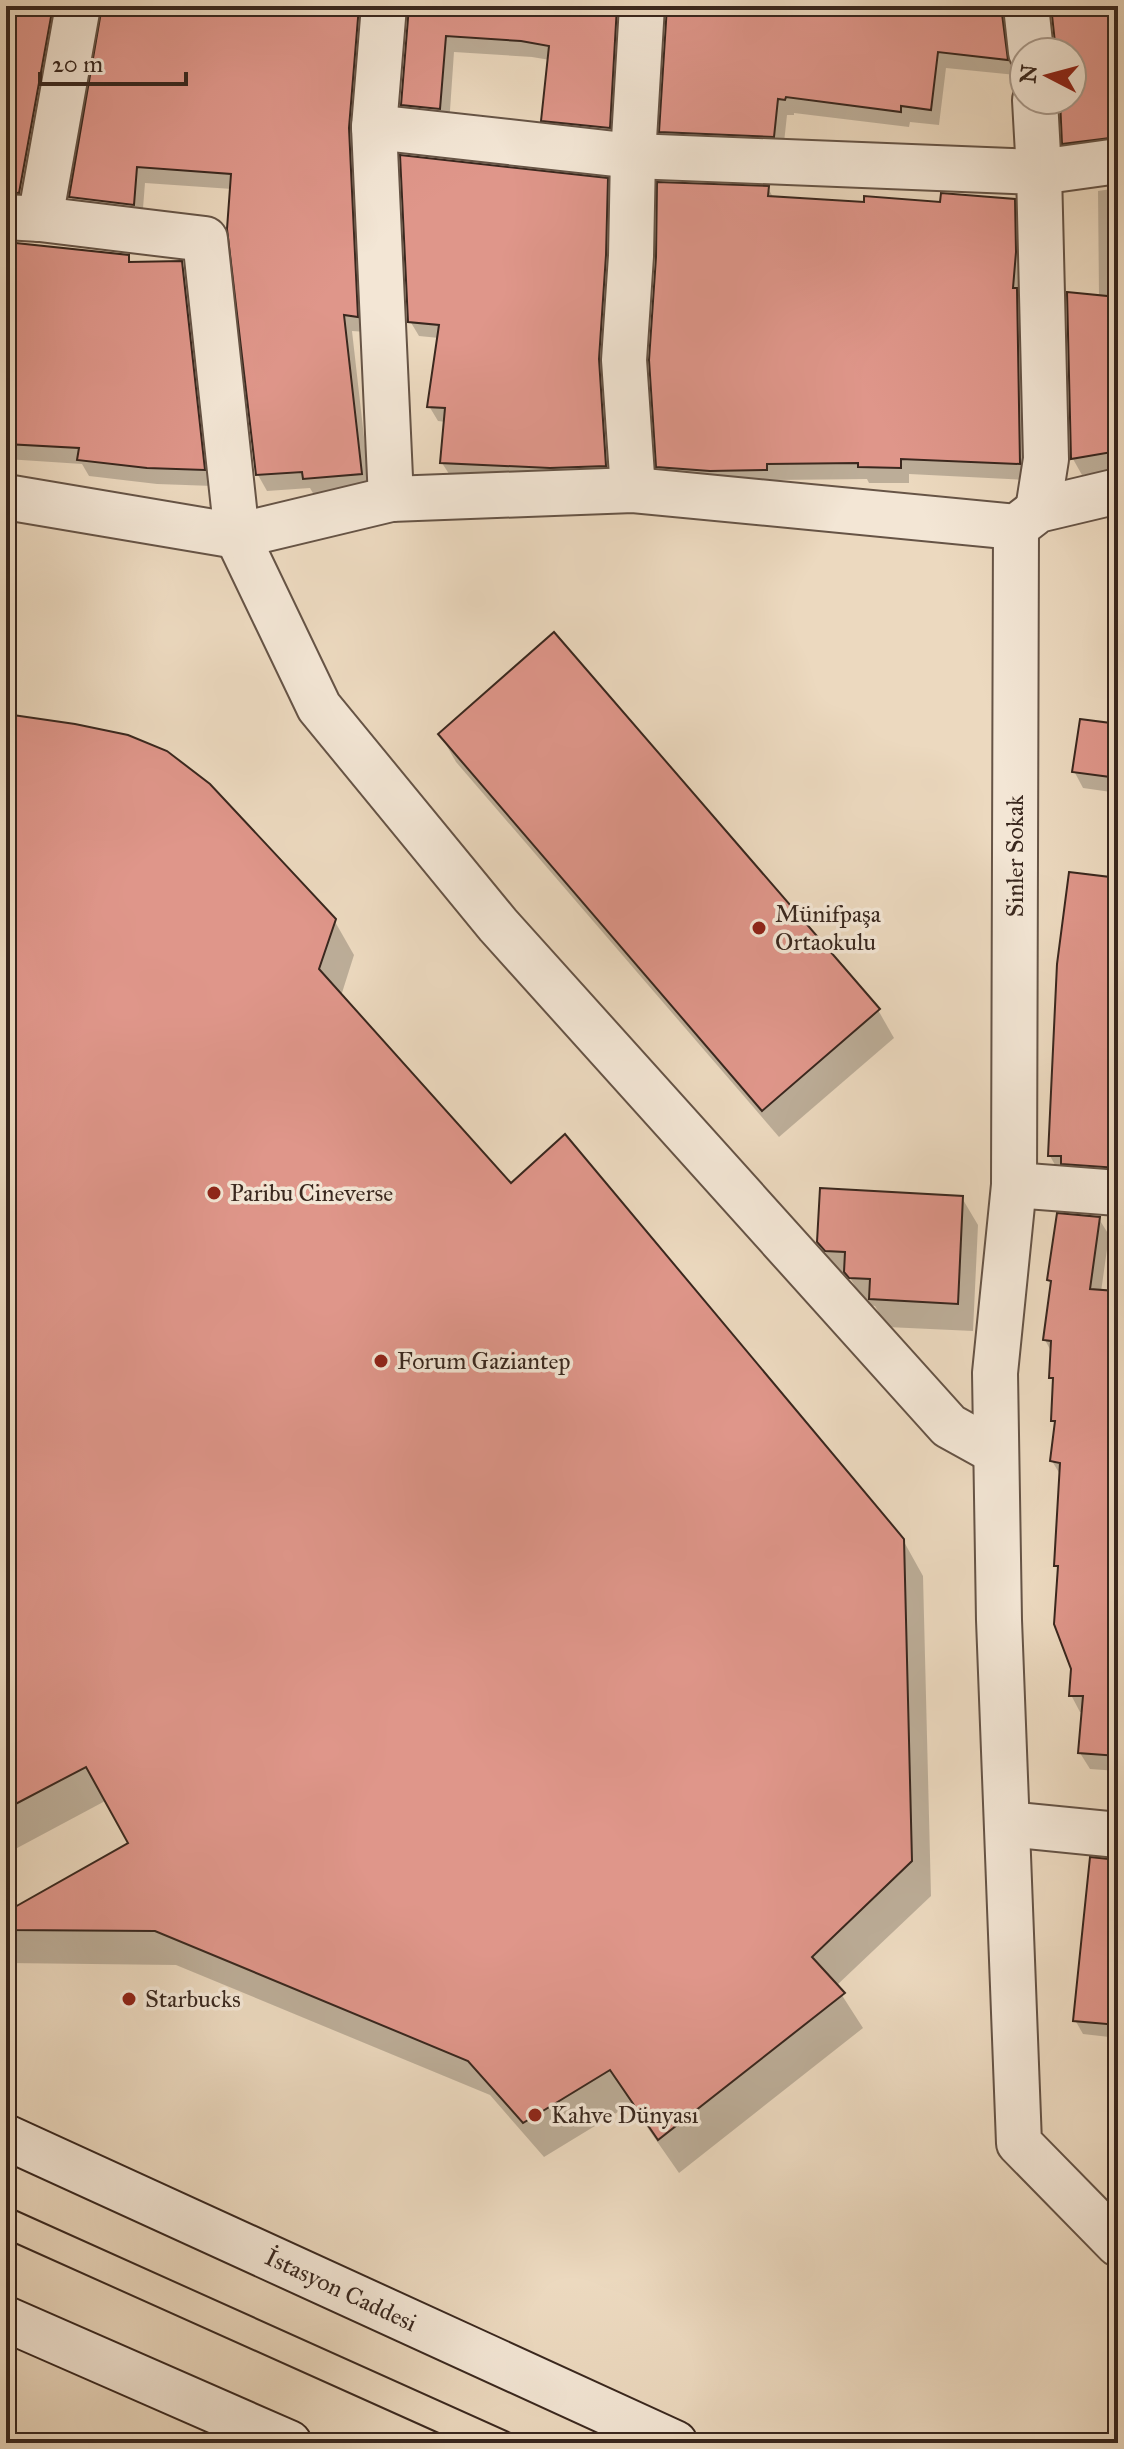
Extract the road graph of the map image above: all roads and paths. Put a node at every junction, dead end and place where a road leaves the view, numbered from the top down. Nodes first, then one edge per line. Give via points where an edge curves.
1 (78, 6) edge
2 (384, 6) edge
3 (642, 6) edge
4 (1026, 6) edge
5 (1029, 36) edge
6 (1036, 116) edge
7 (374, 127) junction
8 (633, 156) junction
9 (1118, 161) edge
10 (1039, 172) junction
11 (23, 218) edge
12 (633, 490) junction
13 (1118, 491) edge
14 (6, 497) edge
15 (391, 499) junction
16 (1027, 518) junction
17 (237, 536) junction
18 (1014, 1185) junction
19 (1118, 1193) edge
20 (996, 1452) junction
21 (1007, 1824) junction
22 (1118, 1835) edge
23 (6, 2137) edge
24 (1115, 2238) edge
25 (6, 2319) edge
26 (289, 2443) edge
27 (675, 2443) edge

1 - 11 street
2 - 7 street
3 - 8 street
4 - 5 street
6 - 10 street, Sinler Sokak
7 - 8 street
7 - 15 street
8 - 10 street
8 - 12 street via 624,360
9 - 10 street
10 - 16 street, Sinler Sokak via 1046,459
11 - 17 street via 205,239
12 - 15 street
12 - 16 street
13 - 16 street
14 - 17 street
15 - 17 street
16 - 18 street, Sinler Sokak
17 - 20 street via 319,707 498,925 949,1426
18 - 19 street
18 - 20 street, Sinler Sokak via 995,1373
20 - 21 street, Sinler Sokak
21 - 22 street
21 - 24 street, Sinler Sokak via 1019,2143
23 - 27 street, İstasyon Caddesi
25 - 26 street

